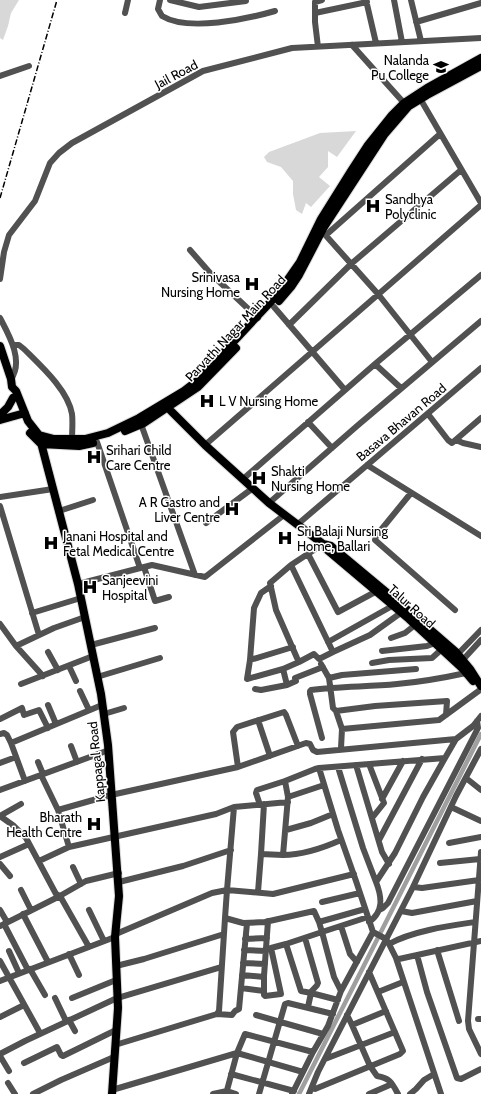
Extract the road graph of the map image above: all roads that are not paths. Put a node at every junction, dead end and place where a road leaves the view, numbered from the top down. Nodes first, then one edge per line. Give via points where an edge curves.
1 (128, 0) edge
2 (160, 0) edge
3 (170, 0) edge
4 (322, 0) edge
5 (394, 0) edge
6 (411, 0) edge
7 (246, 1) dead end
8 (315, 1) edge
9 (367, 1) edge
10 (207, 3) edge
11 (481, 3) edge
12 (275, 10) dead end
13 (125, 13) dead end
14 (315, 13) junction
15 (416, 22) junction
16 (481, 38) edge
17 (421, 41) junction
18 (402, 42) junction
19 (376, 43) junction
20 (352, 45) junction
21 (318, 47) junction
22 (481, 58) edge
23 (29, 66) dead end
24 (481, 66) edge
25 (0, 76) edge
26 (419, 97) junction
27 (404, 103) junction
28 (440, 134) junction
29 (461, 170) junction
30 (481, 204) edge
31 (322, 231) junction
32 (190, 250) dead end
33 (351, 264) junction
34 (481, 275) edge
35 (0, 279) edge
36 (378, 294) junction
37 (274, 307) junction
38 (0, 318) edge
39 (258, 318) junction
40 (481, 321) edge
41 (289, 325) junction
42 (410, 334) junction
43 (13, 345) junction
44 (0, 346) edge
45 (312, 351) junction
46 (432, 362) junction
47 (375, 364) junction
48 (481, 368) edge
49 (12, 383) junction
50 (401, 388) junction
51 (345, 390) junction
52 (13, 398) junction
53 (165, 406) junction
54 (21, 412) junction
55 (428, 414) junction
56 (0, 415) edge
57 (481, 418) edge
58 (0, 420) edge
59 (308, 422) junction
60 (141, 424) junction
61 (39, 435) junction
62 (72, 440) junction
63 (456, 440) junction
64 (97, 442) junction
65 (41, 444) junction
66 (205, 445) junction
67 (481, 447) edge
68 (332, 448) junction
69 (367, 465) junction
70 (243, 479) junction
71 (253, 488) junction
72 (53, 489) junction
73 (411, 493) junction
74 (0, 497) edge
75 (93, 500) dead end
76 (269, 503) junction
77 (0, 506) edge
78 (59, 511) junction
79 (284, 515) junction
80 (206, 523) dead end
81 (298, 524) junction
82 (481, 536) edge
83 (323, 544) junction
84 (308, 554) junction
85 (291, 566) junction
86 (142, 568) junction
87 (195, 575) junction
88 (78, 584) junction
89 (271, 586) junction
90 (377, 591) junction
91 (169, 597) dead end
92 (81, 598) junction
93 (394, 605) junction
94 (455, 610) dead end
95 (402, 612) junction
96 (32, 613) junction
97 (85, 617) junction
98 (0, 624) edge
99 (415, 625) junction
100 (155, 628) dead end
101 (481, 630) edge
102 (40, 635) junction
103 (391, 638) dead end
104 (481, 640) edge
105 (328, 642) junction
106 (435, 643) junction
107 (91, 645) junction
108 (16, 646) junction
109 (293, 647) junction
110 (442, 649) junction
111 (382, 651) dead end
112 (48, 652) dead end
113 (333, 652) junction
114 (93, 656) junction
115 (160, 658) dead end
116 (319, 659) junction
117 (458, 659) junction
118 (250, 660) junction
119 (299, 662) junction
120 (372, 663) dead end
121 (69, 666) junction
122 (323, 667) junction
123 (283, 669) junction
124 (416, 669) dead end
125 (58, 670) junction
126 (466, 673) junction
127 (43, 676) junction
128 (97, 677) junction
129 (329, 678) junction
130 (76, 681) dead end
131 (21, 684) dead end
132 (287, 685) junction
133 (481, 686) edge
134 (330, 688) junction
135 (255, 689) dead end
136 (481, 690) edge
137 (80, 691) dead end
138 (48, 705) dead end
139 (102, 705) junction
140 (124, 708) dead end
141 (89, 710) junction
142 (336, 711) junction
143 (104, 714) junction
144 (446, 715) junction
145 (0, 719) edge
146 (479, 719) edge
147 (258, 720) junction
148 (56, 724) junction
149 (48, 728) junction
150 (342, 729) junction
151 (1, 732) edge
152 (322, 738) dead end
153 (456, 739) junction
154 (11, 743) junction
155 (70, 746) dead end
156 (298, 746) junction
157 (341, 748) junction
158 (481, 749) edge
159 (108, 750) junction
160 (270, 756) junction
161 (16, 757) junction
162 (445, 758) junction
163 (422, 759) junction
164 (403, 761) junction
165 (38, 762) dead end
166 (77, 762) junction
167 (0, 763) edge
168 (369, 764) junction
169 (356, 765) junction
170 (238, 767) junction
171 (338, 767) junction
172 (319, 768) junction
173 (42, 774) junction
174 (466, 778) junction
175 (25, 781) junction
176 (285, 781) junction
177 (324, 785) junction
178 (0, 790) edge
179 (481, 790) edge
180 (451, 793) junction
181 (111, 795) junction
182 (382, 798) junction
183 (288, 799) junction
184 (21, 804) dead end
185 (262, 805) junction
186 (234, 806) junction
187 (451, 807) junction
188 (58, 810) junction
189 (333, 814) junction
190 (0, 816) edge
191 (372, 818) junction
192 (481, 821) edge
193 (286, 830) junction
194 (116, 837) junction
195 (481, 837) edge
196 (342, 840) junction
197 (379, 840) junction
198 (449, 843) dead end
199 (29, 844) junction
200 (68, 847) junction
201 (231, 850) junction
202 (481, 852) edge
203 (261, 854) junction
204 (283, 856) junction
205 (0, 857) edge
206 (480, 859) edge
207 (39, 861) junction
208 (440, 863) dead end
209 (0, 864) edge
210 (389, 864) junction
211 (73, 867) dead end
212 (354, 874) junction
213 (10, 876) dead end
214 (119, 877) junction
215 (479, 880) junction
216 (376, 882) junction
217 (81, 884) junction
218 (413, 887) junction
219 (21, 890) dead end
220 (227, 890) junction
221 (258, 892) junction
222 (360, 893) junction
223 (60, 896) junction
224 (477, 901) junction
225 (322, 902) dead end
226 (365, 909) junction
227 (0, 910) edge
228 (31, 910) junction
229 (89, 910) dead end
230 (379, 910) junction
231 (401, 911) junction
232 (23, 914) junction
233 (225, 918) junction
234 (368, 920) junction
235 (247, 922) junction
236 (268, 922) junction
237 (319, 922) junction
238 (475, 922) junction
239 (3, 924) edge
240 (341, 926) junction
241 (322, 932) junction
242 (373, 932) junction
243 (224, 934) junction
244 (115, 935) junction
245 (267, 938) junction
246 (304, 938) junction
247 (245, 939) junction
248 (104, 941) junction
249 (477, 941) edge
250 (388, 942) junction
251 (286, 944) junction
252 (89, 947) junction
253 (268, 949) junction
254 (244, 950) junction
255 (437, 950) junction
256 (9, 951) dead end
257 (69, 954) junction
258 (417, 955) junction
259 (396, 958) junction
260 (0, 961) edge
261 (48, 962) junction
262 (357, 962) junction
263 (243, 963) junction
264 (265, 964) junction
265 (116, 966) junction
266 (221, 967) junction
267 (29, 970) junction
268 (369, 972) junction
269 (19, 973) junction
270 (79, 975) dead end
271 (242, 975) junction
272 (9, 977) junction
273 (264, 977) junction
274 (116, 980) junction
275 (0, 981) edge
276 (403, 982) junction
277 (241, 988) junction
278 (264, 991) junction
279 (341, 991) junction
280 (378, 992) junction
281 (311, 994) junction
282 (45, 995) dead end
283 (55, 998) dead end
284 (72, 998) dead end
285 (117, 998) junction
286 (338, 1000) junction
287 (24, 1004) junction
288 (308, 1007) junction
289 (386, 1011) junction
290 (217, 1014) junction
291 (333, 1014) junction
292 (256, 1015) dead end
293 (347, 1015) junction
294 (0, 1017) edge
295 (68, 1021) junction
296 (459, 1021) dead end
297 (280, 1022) junction
298 (352, 1025) junction
299 (116, 1030) junction
300 (75, 1031) dead end
301 (395, 1032) junction
302 (40, 1033) junction
303 (323, 1034) junction
304 (274, 1042) junction
305 (115, 1045) junction
306 (361, 1045) junction
307 (313, 1052) junction
308 (237, 1053) junction
309 (481, 1054) edge
310 (0, 1055) edge
311 (114, 1057) junction
312 (325, 1059) junction
313 (268, 1062) junction
314 (24, 1063) dead end
315 (370, 1066) junction
316 (481, 1069) edge
317 (9, 1071) dead end
318 (303, 1072) junction
319 (231, 1074) junction
320 (434, 1074) junction
321 (8, 1083) dead end
322 (262, 1083) junction
323 (392, 1084) junction
324 (312, 1088) junction
325 (111, 1093) edge
326 (226, 1093) edge
327 (293, 1093) edge
328 (15, 1094) edge
329 (33, 1094) edge
330 (213, 1094) edge
331 (236, 1094) edge
332 (259, 1094) edge
333 (308, 1094) edge
334 (369, 1094) edge
335 (398, 1094) edge
336 (410, 1094) edge
337 (441, 1094) edge

1 - 13 street
2 - 12 street via 158,9 162,16 184,24 231,21
3 - 10 street via 199,7
4 - 8 street
5 - 18 street
6 - 15 street
7 - 10 street
8 - 14 street
9 - 14 street
9 - 19 street
11 - 15 street
14 - 21 street
15 - 17 street
16 - 17 street, Jail Road
17 - 18 street, Jail Road
18 - 19 street, Jail Road
19 - 20 street, Jail Road
20 - 21 street, Jail Road
20 - 27 street
21 - 35 street, Jail Road via 292,48 203,71 59,153 50,163 35,201 9,235
22 - 26 main road, Parvathi Nagar Main Road
23 - 25 street
24 - 26 main road, Parvathi Nagar Main Road
26 - 27 main road, Parvathi Nagar Main Road
26 - 28 street
26 - 31 main road, Parvathi Nagar Main Road via 384,135
27 - 31 main road, Parvathi Nagar Main Road via 368,145
28 - 29 street
28 - 31 street
29 - 30 street
29 - 33 street
30 - 36 street
31 - 33 street
31 - 37 main road, Parvathi Nagar Main Road via 299,275
31 - 39 main road, Parvathi Nagar Main Road via 290,278
32 - 39 street via 211,274
33 - 36 street
33 - 41 street
34 - 42 street
36 - 42 street
36 - 45 street
37 - 41 street
37 - 53 main road, Parvathi Nagar Main Road via 198,387
38 - 43 street
39 - 53 main road, Parvathi Nagar Main Road via 197,381
40 - 46 street
41 - 45 street
42 - 46 street
42 - 47 street
43 - 49 street via 16,368
43 - 62 street via 19,345 24,349 61,389 72,415
44 - 49 main road
45 - 51 street
45 - 66 street
46 - 50 street
47 - 50 street
47 - 51 street
48 - 55 street, Basava Bhavan Road
49 - 52 main road
49 - 54 main road
50 - 68 street
51 - 59 street
52 - 54 main road
52 - 56 main road
53 - 60 main road, Parvathi Nagar Main Road
53 - 62 main road via 108,433
53 - 66 main road, Talur Road
54 - 56 main road
54 - 58 main road
54 - 61 main road
54 - 65 main road via 30,433
55 - 63 street via 450,442
55 - 69 street, Basava Bhavan Road
57 - 63 street
59 - 68 street
59 - 70 street
60 - 64 main road, Parvathi Nagar Main Road
60 - 87 street
61 - 62 main road
61 - 65 main road, Kappagal Road
63 - 67 street
64 - 65 main road, Parvathi Nagar Main Road via 79,446
64 - 86 street
65 - 72 main road, Kappagal Road
66 - 70 main road, Talur Road
68 - 76 street
69 - 73 street
69 - 81 street, Basava Bhavan Road
70 - 71 main road, Talur Road
71 - 76 main road, Talur Road
71 - 80 street
72 - 74 street
72 - 78 main road, Kappagal Road
73 - 82 street
73 - 94 street via 375,540
75 - 78 street
76 - 79 main road, Talur Road
77 - 96 street
78 - 88 main road, Kappagal Road
79 - 81 main road, Talur Road
79 - 87 street via 205,577
81 - 83 main road, Talur Road
83 - 84 street
83 - 90 main road, Talur Road
83 - 117 main road, Talur Road via 331,546 403,606
84 - 85 street
84 - 90 street via 338,612
85 - 89 street via 270,583
85 - 105 street
86 - 87 street via 152,565
86 - 88 street
86 - 91 street via 155,601
88 - 92 main road, Kappagal Road
89 - 109 street via 276,610
89 - 118 street via 261,593 254,608
90 - 93 main road, Talur Road
92 - 96 street
92 - 97 main road, Kappagal Road
93 - 95 main road, Talur Road
93 - 105 street
95 - 99 main road, Talur Road
95 - 113 street via 370,635
96 - 102 street
97 - 102 street
97 - 107 main road, Kappagal Road
98 - 108 street
99 - 103 street
99 - 106 main road, Talur Road
100 - 107 street
101 - 117 street
102 - 108 street
104 - 117 street
105 - 113 street
106 - 110 main road, Talur Road
106 - 111 street
107 - 114 main road, Kappagal Road
108 - 127 street
109 - 118 street
109 - 119 street
110 - 117 main road, Talur Road
110 - 120 street via 432,658
112 - 125 street
113 - 116 street
114 - 121 street
114 - 128 main road, Kappagal Road
115 - 128 street
116 - 119 street via 314,654
116 - 122 street
117 - 126 main road, Talur Road
117 - 133 main road, Talur Road
118 - 123 street via 247,679
119 - 123 street
121 - 125 street
121 - 130 street
122 - 129 street
122 - 132 street via 295,678 296,681
123 - 132 street
124 - 129 street
125 - 127 street
126 - 134 street via 395,684
126 - 136 main road, Talur Road
127 - 131 street
128 - 139 main road, Kappagal Road
129 - 134 street
132 - 135 street
134 - 142 street via 333,708
134 - 152 street via 310,692
136 - 144 street
137 - 141 street
138 - 148 street
139 - 141 street
139 - 143 main road, Kappagal Road
140 - 143 street
141 - 148 street
142 - 144 street via 447,700
142 - 150 street
143 - 159 main road, Kappagal Road
144 - 150 street via 439,720
145 - 149 street via 22,708 24,715 39,710
146 - 153 street
146 - 180 street via 478,728
147 - 156 street via 284,712
147 - 160 street
147 - 170 street via 234,730
148 - 149 street
149 - 154 street
150 - 157 street
151 - 154 street via 7,735
153 - 157 street
153 - 162 street
154 - 161 street
155 - 166 street
156 - 157 street via 308,743 317,752
156 - 160 street
158 - 174 street
159 - 166 street
159 - 181 main road, Kappagal Road
160 - 170 street
161 - 167 street
161 - 175 street
162 - 163 street
162 - 210 street
163 - 164 street
163 - 197 street
164 - 168 street
164 - 182 street
165 - 173 street
166 - 173 street
168 - 169 street
168 - 182 street
169 - 171 street
169 - 191 street
170 - 181 street
171 - 172 street
171 - 216 street
172 - 176 street
172 - 177 street
173 - 175 street
173 - 188 street
174 - 179 street
174 - 180 street
175 - 178 street
176 - 183 street
176 - 185 street via 257,790
177 - 183 street
177 - 189 street
180 - 187 street
180 - 230 street via 434,814 388,903
181 - 188 street
181 - 194 main road, Kappagal Road
182 - 191 street via 384,803
183 - 185 street
183 - 193 street
184 - 190 street
185 - 186 street
185 - 203 street
186 - 194 street via 216,814
186 - 201 street
187 - 192 street
187 - 218 street
188 - 200 street
189 - 193 street
189 - 196 street
190 - 199 street via 14,826
191 - 197 street
193 - 204 street
194 - 200 street
194 - 214 main road, Kappagal Road
195 - 198 street
196 - 204 street via 324,848
196 - 212 street
197 - 210 street
199 - 205 street
199 - 207 street
200 - 207 street
201 - 214 street via 183,866
201 - 220 street
202 - 206 street
203 - 204 street
203 - 221 street
206 - 208 street
206 - 215 street
207 - 223 street via 56,894
209 - 213 street
210 - 216 street
211 - 217 street
212 - 221 street via 273,894
212 - 222 street
214 - 217 street via 86,881
214 - 244 main road, Kappagal Road
215 - 218 street
215 - 224 street
216 - 230 street via 380,895
217 - 223 street
218 - 231 street
219 - 228 street
220 - 221 street
220 - 233 street
220 - 244 street via 212,893
222 - 225 street
222 - 226 street
223 - 228 street
223 - 252 street
224 - 231 street via 412,913
224 - 238 street
226 - 234 street
226 - 237 street
227 - 239 street
228 - 232 street
229 - 248 street
230 - 234 street via 376,916
231 - 250 street
232 - 239 street
232 - 261 street
233 - 235 street
233 - 243 street
234 - 240 street
234 - 242 street
235 - 236 street
235 - 247 street
236 - 237 street via 314,910
236 - 245 street
237 - 241 street
238 - 249 street
238 - 250 street
239 - 267 street
240 - 241 street
240 - 262 street via 350,954
241 - 246 street
241 - 279 street via 334,977
242 - 250 street
242 - 262 street
243 - 265 street
243 - 266 street
244 - 248 street
244 - 265 main road, Kappagal Road
245 - 247 street
245 - 253 street
246 - 251 street
246 - 281 street via 318,983
247 - 254 street
248 - 252 street
249 - 255 street
249 - 309 street via 468,1021 469,1029
250 - 259 street
250 - 268 street
251 - 253 street
251 - 281 street via 301,991
252 - 257 street
253 - 254 street
253 - 264 street
253 - 278 street via 281,994 267,997
254 - 263 street
255 - 258 street
255 - 296 street
256 - 269 street
257 - 261 street
257 - 270 street
258 - 259 street
258 - 316 street via 457,1078 461,1079
259 - 276 street
260 - 272 street
261 - 267 street
262 - 279 street
263 - 264 street
263 - 271 street
264 - 273 street
265 - 274 main road, Kappagal Road
266 - 285 street
266 - 290 street
267 - 269 street
267 - 282 street
268 - 280 street
268 - 293 street
269 - 272 street
271 - 273 street
271 - 277 street
272 - 275 street
272 - 287 street
273 - 278 street
274 - 284 street
274 - 285 main road, Kappagal Road
276 - 280 street
276 - 320 street
277 - 278 street
277 - 290 street via 239,1009 232,1015
279 - 286 street
280 - 289 street
281 - 286 street
281 - 288 street
283 - 295 street
285 - 295 street
285 - 299 main road, Kappagal Road
286 - 291 street
287 - 294 street
287 - 302 street
288 - 291 street
288 - 297 street via 286,1003
289 - 298 street
289 - 301 street
290 - 305 street
291 - 303 street
292 - 297 street
293 - 298 street
293 - 312 street
295 - 300 street
295 - 302 street
297 - 303 street
297 - 304 street
298 - 306 street
299 - 305 main road, Kappagal Road
299 - 314 street via 63,1056 56,1047
301 - 306 street
301 - 315 street via 402,1053
302 - 310 street
303 - 307 street
304 - 307 street
304 - 308 street via 245,1034
304 - 313 street
305 - 311 main road, Kappagal Road
306 - 312 street
306 - 315 street
307 - 318 street
308 - 313 street
308 - 319 street
308 - 325 street
310 - 317 street
311 - 325 main road, Kappagal Road
311 - 329 street
312 - 324 street
313 - 318 street
313 - 322 street
315 - 323 street via 377,1076 387,1078
315 - 324 street
318 - 327 street
319 - 322 street
319 - 326 street
320 - 336 street
320 - 337 street
321 - 328 street
322 - 327 street
322 - 332 street
323 - 334 street
323 - 335 street
324 - 333 street
326 - 330 street
326 - 331 street

